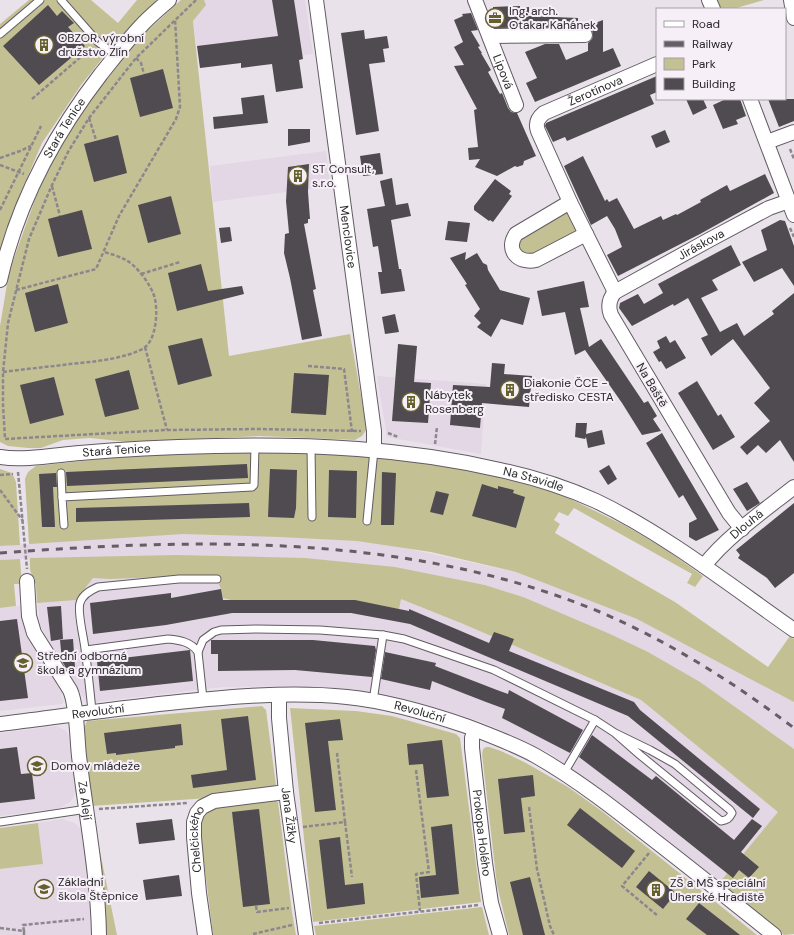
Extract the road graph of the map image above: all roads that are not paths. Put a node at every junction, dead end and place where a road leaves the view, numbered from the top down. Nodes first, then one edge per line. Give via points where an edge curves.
1 (40, 0) edge
2 (61, 0) edge
3 (169, 0) edge
4 (316, 0) edge
5 (476, 0) edge
6 (791, 0) edge
7 (794, 18) edge
8 (0, 34) edge
9 (586, 35) dead end
10 (490, 38) junction
11 (116, 55) junction
12 (656, 64) edge
13 (750, 100) edge
14 (516, 105) dead end
15 (794, 132) edge
16 (767, 142) junction
17 (789, 201) junction
18 (570, 202) junction
19 (791, 219) edge
20 (586, 234) junction
21 (0, 280) edge
22 (615, 292) junction
23 (234, 446) joint
24 (255, 446) junction
25 (311, 447) junction
26 (374, 450) junction
27 (0, 457) edge
28 (61, 473) dead end
29 (794, 487) edge
30 (62, 497) junction
31 (312, 518) dead end
32 (367, 521) dead end
33 (64, 525) dead end
34 (742, 529) junction
35 (704, 566) junction
36 (217, 579) dead end
37 (28, 581) road end
38 (794, 630) edge
39 (383, 636) junction
40 (86, 650) junction
41 (198, 652) junction
42 (279, 695) junction
43 (203, 699) junction
44 (373, 701) junction
45 (92, 711) junction
46 (75, 714) junction
47 (595, 720) junction
48 (0, 724) edge
49 (475, 730) junction
50 (615, 733) junction
51 (564, 773) junction
52 (286, 792) junction
53 (87, 810) junction
54 (0, 822) edge
55 (302, 928) edge
56 (99, 935) edge
57 (205, 935) edge
58 (500, 935) edge
59 (774, 935) edge

1 - 8 lane
2 - 11 lane via 98,42
3 - 11 street, Stará Tenice via 140,26
4 - 26 street, Menclovice via 374,431
5 - 10 street, Lipová
6 - 7 street
9 - 10 street, Lipová
10 - 14 street, Lipová
11 - 21 street, Stará Tenice via 86,94 35,178 12,234
12 - 18 street, Žerotínova via 544,114 537,122 538,131
13 - 16 street
15 - 16 street
16 - 17 street
17 - 19 street
17 - 22 street, Jiráskova via 769,208
18 - 20 street
18 - 20 street via 516,234 512,246 514,253 524,261 536,260
20 - 22 street
22 - 34 street, Na Baště via 609,306 611,315 729,513
23 - 24 street, Na Stavidle
23 - 27 street, Stará Tenice
24 - 25 street, Na Stavidle
24 - 30 lane via 255,482 250,488
25 - 26 street, Na Stavidle
25 - 31 lane
26 - 32 lane
26 - 35 street, Na Stavidle via 482,465 555,485 597,501 629,518
28 - 30 lane
29 - 34 street, Dlouhá
30 - 33 lane
34 - 35 street, Dlouhá
35 - 38 street, Na Stavidle
36 - 40 lane via 139,582 91,590 80,601 79,606
37 - 46 street, Za Alejí via 30,616 34,633 70,690
39 - 41 lane via 320,630 221,630 203,640
39 - 44 lane
39 - 47 lane via 404,639 494,670
40 - 41 lane via 168,639 189,643
40 - 45 lane
41 - 43 lane
42 - 43 street, Revoluční
42 - 44 street, Revoluční via 346,697
42 - 52 street, Jana Žižky
43 - 45 street, Revoluční
44 - 49 street, Revoluční via 420,712
45 - 46 street, Revoluční
46 - 48 street, Revoluční
46 - 53 street, Za Alejí
47 - 50 lane
47 - 51 lane
49 - 51 street, Revoluční via 504,740
49 - 58 street, Prokopa Holého via 472,748 485,863 491,903
50 - 50 lane via 721,821 730,818 730,810 675,764
51 - 59 street, Revoluční via 613,807
52 - 55 street, Jana Žižky
52 - 57 street, Chelčického via 222,800 206,804 197,813 193,827
53 - 54 lane
53 - 56 street, Za Alejí via 99,908

